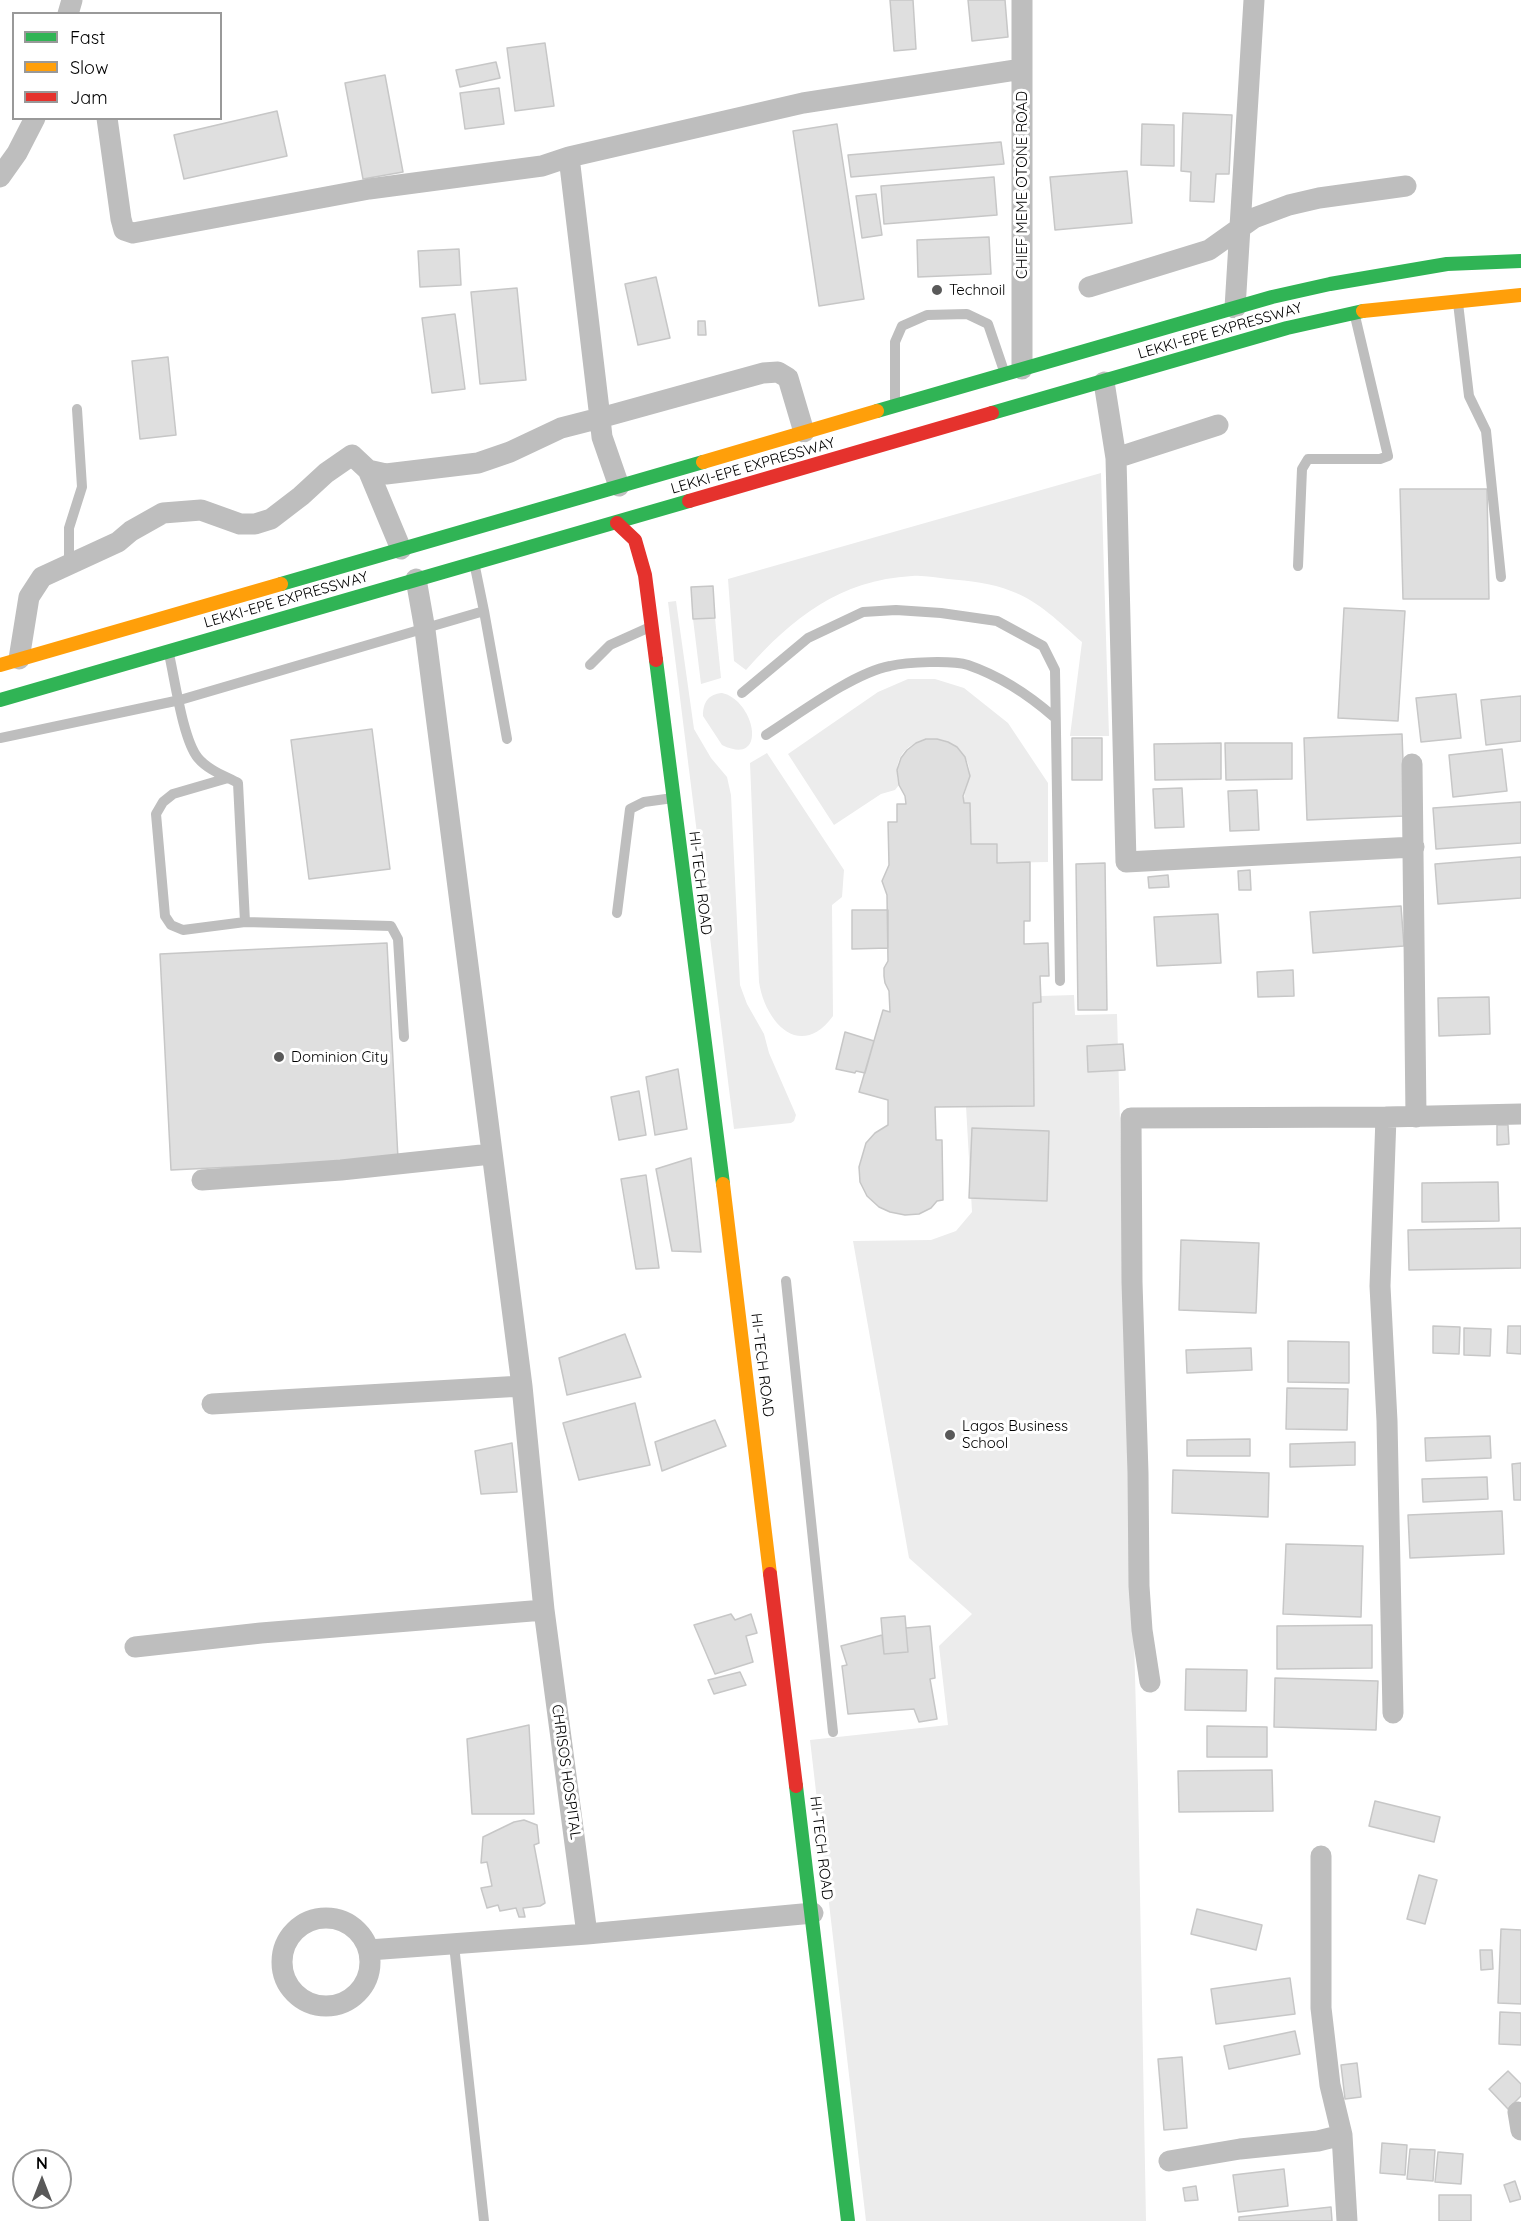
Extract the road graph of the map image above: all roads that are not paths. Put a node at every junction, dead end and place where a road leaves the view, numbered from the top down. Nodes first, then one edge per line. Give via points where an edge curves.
1 (1022, 0) edge
2 (1254, 0) edge
3 (1022, 69) junction
4 (34, 120) edge
5 (107, 120) edge
6 (569, 158) junction
7 (0, 177) edge
8 (1406, 186) dead end
9 (1240, 227) junction
10 (1521, 261) edge
11 (1089, 287) dead end
12 (1521, 295) edge
13 (1457, 300) junction
14 (1235, 308) junction
15 (1354, 312) junction
16 (1014, 372) junction
17 (1104, 382) junction
18 (895, 406) junction
19 (77, 409) dead end
20 (600, 418) junction
21 (1218, 425) dead end
22 (804, 432) junction
23 (1116, 458) junction
24 (368, 470) junction
25 (619, 486) junction
26 (617, 523) junction
27 (401, 549) junction
28 (475, 563) junction
29 (69, 564) junction
30 (1298, 566) dead end
31 (1501, 577) dead end
32 (416, 579) junction
33 (484, 611) junction
34 (651, 627) junction
35 (424, 630) junction
36 (169, 651) junction
37 (9, 662) edge
38 (590, 665) dead end
39 (742, 693) dead end
40 (0, 700) edge
41 (180, 700) junction
42 (1054, 717) junction
43 (766, 735) dead end
44 (0, 738) edge
45 (507, 739) dead end
46 (1412, 765) dead end
47 (228, 778) junction
48 (673, 798) junction
49 (1414, 847) junction
50 (617, 913) dead end
51 (245, 922) junction
52 (1060, 981) dead end
53 (404, 1037) dead end
54 (1521, 1114) edge
55 (1386, 1117) junction
56 (1416, 1117) junction
57 (491, 1154) junction
58 (202, 1180) dead end
59 (786, 1281) dead end
60 (522, 1386) junction
61 (212, 1404) dead end
62 (544, 1610) junction
63 (135, 1647) dead end
64 (1150, 1682) dead end
65 (1393, 1713) dead end
66 (833, 1732) dead end
67 (1321, 1856) dead end
68 (813, 1912) junction
69 (587, 1934) junction
70 (454, 1945) junction
71 (369, 1950) junction
72 (1342, 2135) junction
73 (1169, 2161) dead end
74 (484, 2221) edge
75 (848, 2221) edge
76 (1347, 2221) edge

1 - 3 street, CHIEF MEME OTONE ROAD
2 - 9 street
3 - 6 street via 803,103
3 - 16 street, CHIEF MEME OTONE ROAD
4 - 7 street
5 - 6 street via 121,219 124,230 134,233 369,189 542,166
6 - 20 street
8 - 9 street via 1289,205
9 - 11 street via 1209,250
9 - 14 street
10 - 14 main road, LEKKI-EPE EXPRESSWAY via 1447,264 1384,274 1295,291
12 - 13 main road, LEKKI-EPE EXPRESSWAY
13 - 15 main road, LEKKI-EPE EXPRESSWAY
13 - 31 lane via 1469,396 1486,431
14 - 16 main road, LEKKI-EPE EXPRESSWAY
15 - 17 main road, LEKKI-EPE EXPRESSWAY
15 - 30 lane via 1388,456 1308,459 1302,469
16 - 18 main road, LEKKI-EPE EXPRESSWAY
16 - 18 lane via 988,324 967,314 927,315 903,326 895,342
17 - 23 street
17 - 26 main road, LEKKI-EPE EXPRESSWAY
18 - 22 main road, LEKKI-EPE EXPRESSWAY
19 - 29 lane via 82,487 69,528
20 - 22 street via 778,372 788,378
20 - 24 street via 561,428 478,463 386,474
20 - 25 street
21 - 23 street
22 - 25 main road, LEKKI-EPE EXPRESSWAY
23 - 49 street via 1126,862
24 - 27 street
24 - 29 street via 352,455 271,519 255,524 240,524 201,510 163,513 118,542
25 - 27 main road, LEKKI-EPE EXPRESSWAY
26 - 28 main road, LEKKI-EPE EXPRESSWAY
26 - 34 main road, HI-TECH ROAD via 635,540 645,576
27 - 37 main road, LEKKI-EPE EXPRESSWAY
28 - 32 main road, LEKKI-EPE EXPRESSWAY
28 - 33 lane
29 - 37 street via 42,577 29,597
32 - 35 street, CHRISOS HOSPITAL
32 - 36 main road, LEKKI-EPE EXPRESSWAY
33 - 35 lane
33 - 45 lane
34 - 38 lane via 610,645
34 - 48 main road, HI-TECH ROAD
35 - 41 lane
35 - 57 street, CHRISOS HOSPITAL
36 - 40 main road, LEKKI-EPE EXPRESSWAY
36 - 41 lane
39 - 42 lane via 808,638 863,612 930,612 997,621 1043,646 1055,670
41 - 44 lane
41 - 47 lane via 189,741 198,758
42 - 43 lane via 1034,699 967,665 927,663 890,666 870,673
42 - 52 lane
46 - 49 street
47 - 51 lane via 238,783
47 - 51 lane via 172,794 156,814 165,916 171,925 183,930
48 - 50 lane via 644,802 630,809
48 - 68 main road, HI-TECH ROAD
49 - 56 street
51 - 53 lane via 391,926 398,939
54 - 56 street
55 - 56 street
55 - 64 street via 1131,1118 1140,1586
55 - 65 street via 1380,1286
57 - 58 street
57 - 60 street, CHRISOS HOSPITAL
59 - 66 lane
60 - 61 street
60 - 62 street, CHRISOS HOSPITAL
62 - 63 street
62 - 69 street, CHRISOS HOSPITAL
67 - 72 street via 1321,2007 1330,2085
68 - 69 street
68 - 75 main road, HI-TECH ROAD
69 - 70 street
70 - 71 street
70 - 74 lane
71 - 71 street via 348,1924 338,1919 315,1919 294,1930 287,1940 281,1961 283,1973 294,1993 304,2000 337,2004 348,2000 364,1984 369,1973
72 - 73 street
72 - 76 street

